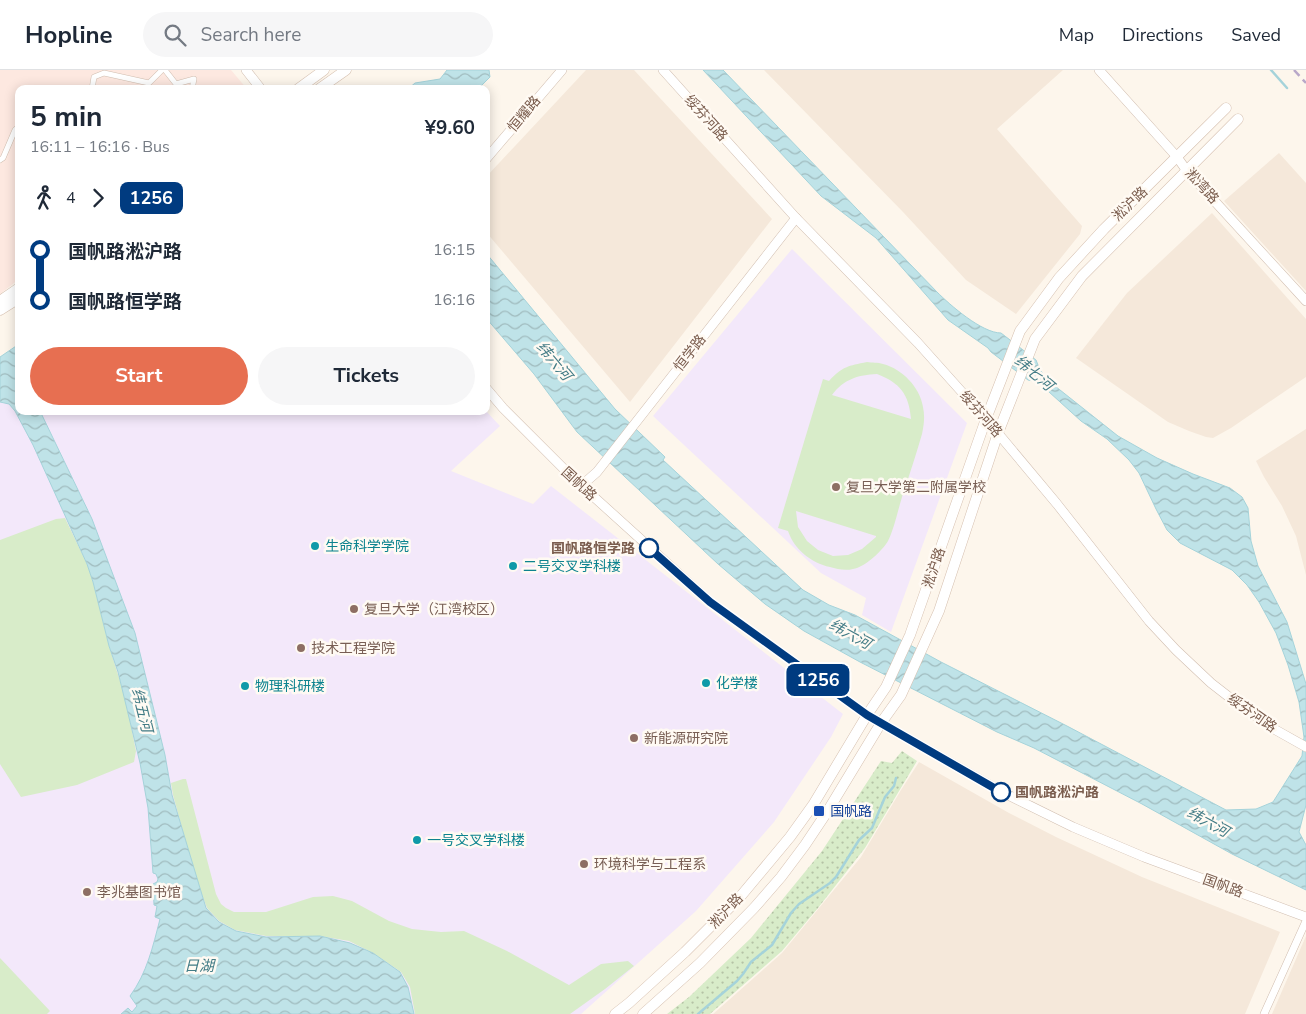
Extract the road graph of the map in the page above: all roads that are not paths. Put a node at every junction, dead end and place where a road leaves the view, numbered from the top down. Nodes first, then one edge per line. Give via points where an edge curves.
1 (163, 70) edge
2 (246, 70) edge
3 (324, 70) edge
4 (346, 70) edge
5 (562, 70) edge
6 (663, 70) edge
7 (1099, 70) edge
8 (93, 85) edge
9 (193, 85) edge
10 (258, 85) edge
11 (303, 85) edge
12 (325, 85) edge
13 (1226, 108) dead end
14 (1238, 119) dead end
15 (15, 130) edge
16 (490, 154) edge
17 (1177, 157) junction
18 (0, 160) edge
19 (1187, 171) junction
20 (796, 218) junction
21 (15, 291) edge
22 (15, 301) edge
23 (1306, 301) edge
24 (0, 302) edge
25 (0, 310) edge
26 (490, 393) edge
27 (986, 419) junction
28 (998, 433) junction
29 (581, 486) junction
30 (867, 715) junction
31 (881, 724) junction
32 (1306, 748) edge
33 (1306, 917) edge
34 (1306, 921) edge
35 (616, 1014) edge
36 (643, 1014) edge
37 (1264, 1014) edge

1 - 8 street via 149,83 104,73 94,77
1 - 9 street via 176,84 194,79
2 - 10 street
3 - 11 main road
4 - 12 main road
5 - 16 street, 恒耀路
6 - 20 street, 绥芬河路
7 - 17 street, 淞湾路
13 - 17 main road, 淞沪路
14 - 19 main road, 淞沪路
15 - 18 street
17 - 19 street, 淞湾路
17 - 27 main road, 淞沪路 via 1059,278 1020,331
19 - 23 street, 淞湾路
19 - 28 main road, 淞沪路 via 1082,276 1035,339
20 - 27 street, 绥芬河路 via 918,343
20 - 29 street, 恒学路 via 597,472
21 - 24 main road
22 - 25 main road
26 - 29 street, 国帆路
27 - 28 street, 绥芬河路
27 - 30 main road, 淞沪路 via 910,635 886,688
28 - 31 main road, 淞沪路 via 926,641 901,695
28 - 32 street, 绥芬河路 via 1176,650 1238,704
29 - 30 street, 国帆路 via 710,602
30 - 31 street, 国帆路
30 - 35 main road, 淞沪路 via 813,805 766,867 686,952
31 - 33 street, 国帆路 via 1002,792 1074,827 1144,857
31 - 36 main road, 淞沪路 via 805,846 780,878 700,963
34 - 37 street

